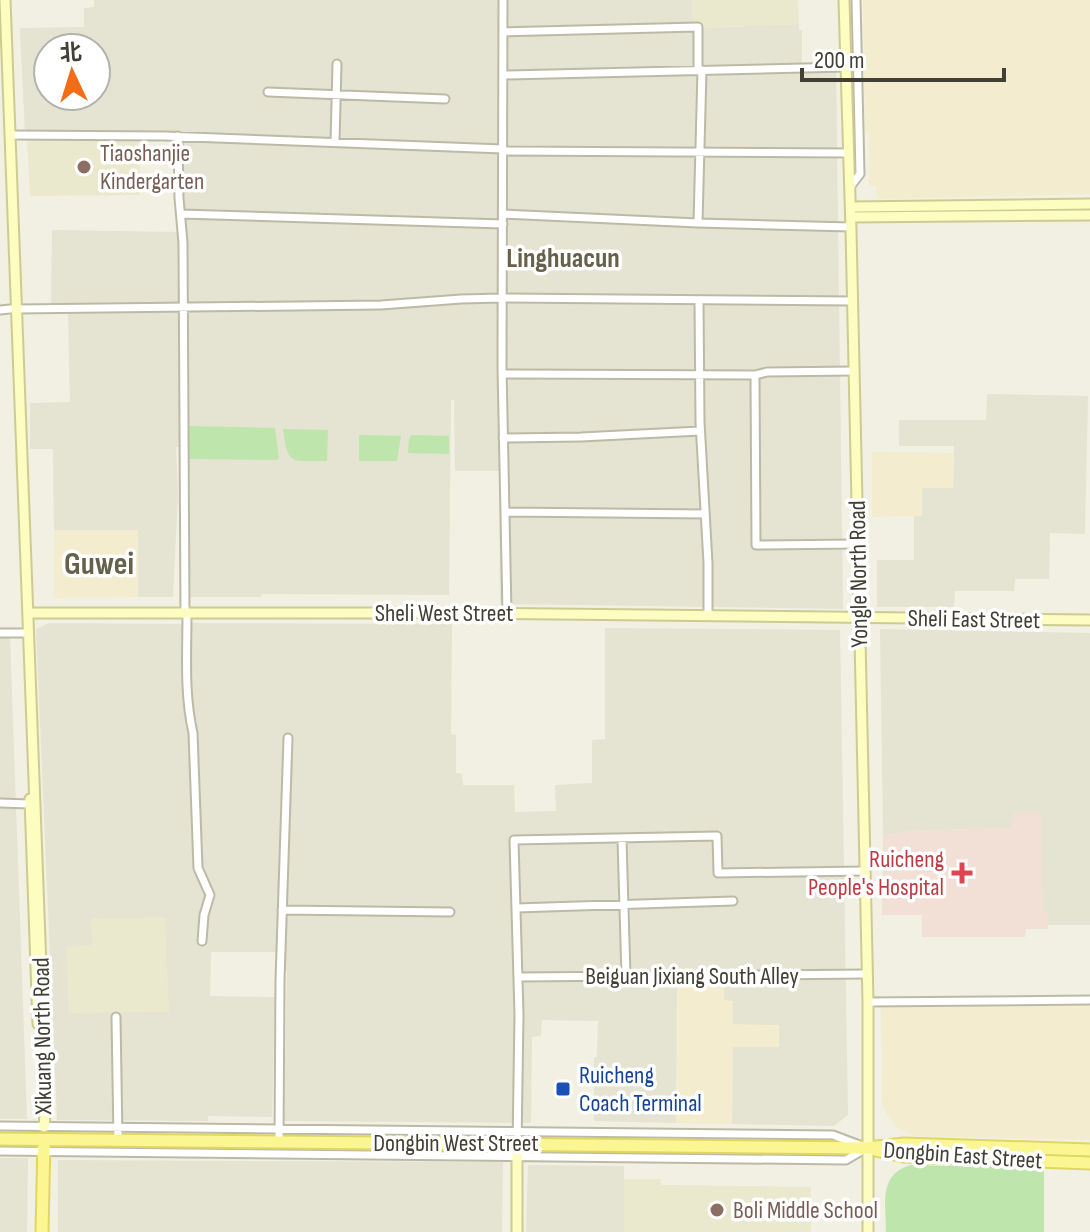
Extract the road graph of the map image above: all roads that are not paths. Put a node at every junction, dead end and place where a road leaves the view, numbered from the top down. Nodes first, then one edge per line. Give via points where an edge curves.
1 (5, 0) edge
2 (503, 0) edge
3 (844, 0) edge
4 (856, 0) edge
5 (503, 32) junction
6 (0, 39) edge
7 (337, 64) dead end
8 (846, 67) junction
9 (700, 70) junction
10 (504, 75) junction
11 (268, 92) dead end
12 (336, 95) junction
13 (445, 99) dead end
14 (10, 135) junction
15 (178, 136) junction
16 (335, 142) junction
17 (503, 150) junction
18 (700, 152) junction
19 (849, 153) junction
20 (850, 187) junction
21 (1090, 204) edge
22 (181, 214) junction
23 (503, 214) junction
24 (1090, 215) edge
25 (851, 217) junction
26 (698, 223) junction
27 (503, 224) junction
28 (502, 298) junction
29 (699, 300) junction
30 (853, 301) junction
31 (184, 307) junction
32 (9, 309) edge
33 (854, 371) junction
34 (502, 374) junction
35 (700, 375) junction
36 (755, 375) junction
37 (700, 431) junction
38 (503, 438) junction
39 (505, 512) junction
40 (705, 514) junction
41 (857, 544) junction
42 (29, 613) junction
43 (186, 613) junction
44 (507, 613) junction
45 (708, 616) junction
46 (858, 618) junction
47 (1090, 620) edge
48 (0, 633) edge
49 (23, 633) junction
50 (288, 738) dead end
51 (0, 803) edge
52 (30, 804) junction
53 (622, 840) junction
54 (864, 871) junction
55 (733, 901) dead end
56 (624, 905) junction
57 (516, 908) junction
58 (282, 910) junction
59 (450, 912) dead end
60 (202, 941) dead end
61 (867, 974) junction
62 (626, 976) junction
63 (518, 977) junction
64 (1090, 1000) edge
65 (868, 1002) junction
66 (116, 1017) dead end
67 (0, 1126) edge
68 (118, 1134) junction
69 (279, 1136) junction
70 (0, 1139) edge
71 (44, 1139) junction
72 (517, 1144) junction
73 (867, 1148) junction
74 (1090, 1150) edge
75 (0, 1151) edge
76 (1090, 1163) edge
77 (42, 1232) edge
78 (517, 1232) edge
79 (868, 1232) edge

1 - 14 main road, Xikuang North Road
2 - 5 street
3 - 8 main road, Yongle North Road
4 - 20 street via 860,174
5 - 9 street via 698,27
5 - 10 street
6 - 32 main road, Xikuang North Road
7 - 12 street
8 - 9 street
8 - 19 main road, Yongle North Road
9 - 10 street
9 - 18 street
10 - 17 street
11 - 12 street
12 - 13 street
12 - 16 street
14 - 15 street
14 - 32 main road, Xikuang North Road
15 - 16 street
15 - 22 street
16 - 17 street
17 - 18 street
17 - 23 street
18 - 19 street
18 - 26 street
19 - 20 main road, Yongle North Road
20 - 25 main road, Yongle North Road
21 - 25 main road
22 - 27 street
22 - 31 street
23 - 26 street
23 - 27 street
24 - 25 main road
25 - 26 street
25 - 30 main road, Yongle North Road
27 - 28 street
28 - 29 street
28 - 31 street
28 - 34 street
29 - 30 street
29 - 35 street
30 - 33 main road, Yongle North Road
31 - 32 street
31 - 43 street
32 - 42 main road, Xikuang North Road
32 - 49 main road, Xikuang North Road
33 - 36 street
33 - 41 main road, Yongle North Road
34 - 35 street
34 - 38 street
35 - 36 street
35 - 37 street
36 - 41 street via 756,545
37 - 38 street
37 - 40 street
38 - 39 street
39 - 40 street
39 - 44 street
40 - 45 street
41 - 46 main road, Yongle North Road
42 - 43 main road, Sheli West Street
42 - 71 main road, Xikuang North Road
43 - 44 main road, Sheli West Street
43 - 60 street via 198,868 210,895
44 - 45 main road, Sheli West Street
45 - 46 main road, Sheli West Street
46 - 47 main road, Sheli East Street
46 - 54 main road, Yongle North Road
48 - 49 street
49 - 52 main road, Xikuang North Road
50 - 58 street
51 - 52 street
52 - 71 main road, Xikuang North Road
53 - 54 street via 717,836 718,873
53 - 56 street
53 - 57 street via 514,840
54 - 61 main road, Yongle North Road
55 - 56 street
56 - 57 street
56 - 62 street
57 - 63 street
58 - 59 street
58 - 69 street
61 - 62 street, Beiguan Jixiang South Alley
61 - 65 main road, Yongle North Road
62 - 63 street, Beiguan Jixiang South Alley
63 - 72 street
64 - 65 street
65 - 73 main road, Yongle North Road
66 - 68 street
67 - 71 street
68 - 69 main road, Dongbin West Street
68 - 71 main road, Dongbin West Street
69 - 72 main road, Dongbin West Street
70 - 71 main road, Dongbin West Street
71 - 72 street
71 - 75 street
71 - 77 main road
72 - 73 main road, Dongbin West Street
72 - 78 main road
73 - 74 main road, Dongbin East Street via 904,1144
73 - 76 main road, Dongbin East Street via 904,1156
73 - 79 main road, Yongle North Road

